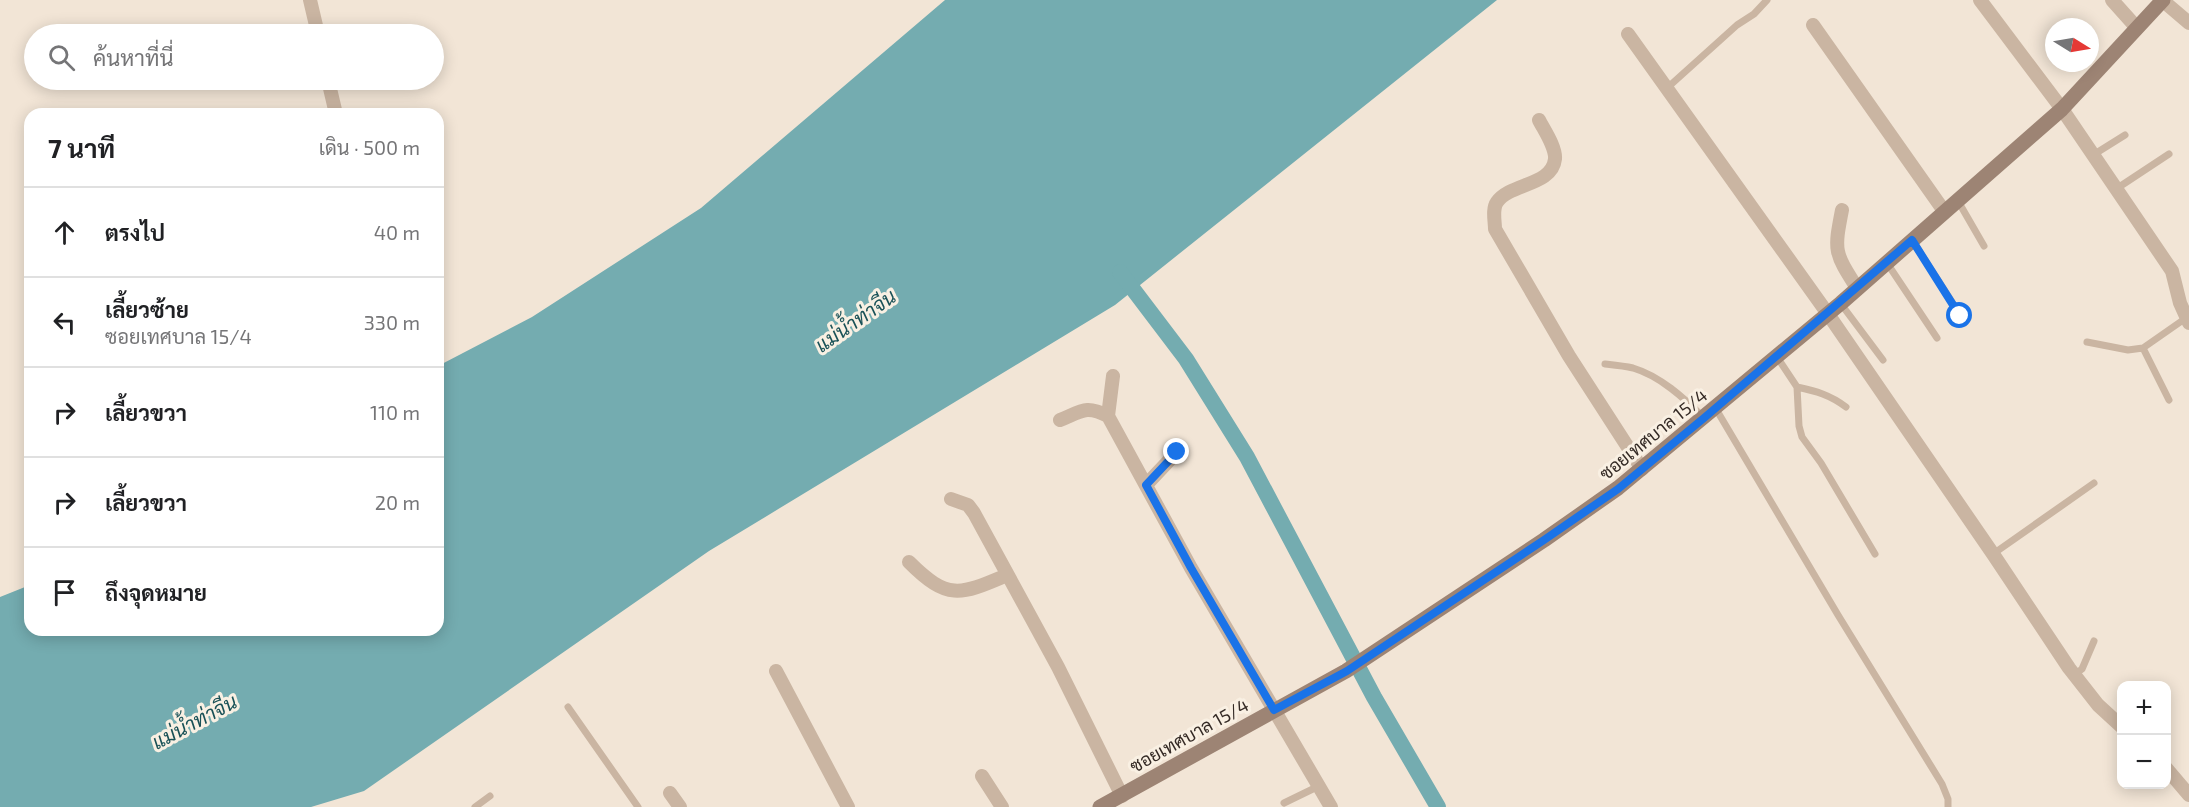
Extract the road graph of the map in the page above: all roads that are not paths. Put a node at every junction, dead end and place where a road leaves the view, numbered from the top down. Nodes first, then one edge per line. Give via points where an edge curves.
1 (310, 0) edge
2 (1767, 0) edge
3 (1980, 0) edge
4 (2112, 0) edge
5 (2162, 0) edge
6 (2189, 23) edge
7 (316, 24) edge
8 (1813, 25) dead end
9 (2137, 28) junction
10 (1628, 34) dead end
11 (1666, 89) junction
12 (330, 90) edge
13 (335, 108) edge
14 (2062, 109) junction
15 (1539, 120) dead end
16 (2125, 135) dead end
17 (2169, 154) dead end
18 (2093, 155) junction
19 (2116, 189) junction
20 (1957, 200) junction
21 (1842, 210) dead end
22 (1944, 211) junction
23 (1912, 240) junction
24 (1984, 246) dead end
25 (1886, 262) junction
26 (1857, 288) junction
27 (1841, 303) junction
28 (1828, 314) junction
29 (1960, 316) dead end
30 (2187, 321) edge
31 (1937, 338) dead end
32 (2087, 342) dead end
33 (2143, 348) junction
34 (1777, 357) junction
35 (1883, 360) dead end
36 (1605, 364) dead end
37 (1113, 376) dead end
38 (1797, 387) junction
39 (2169, 400) dead end
40 (1846, 407) dead end
41 (1710, 414) junction
42 (1108, 416) junction
43 (1060, 420) dead end
44 (1177, 452) dead end
45 (1642, 469) junction
46 (2094, 483) dead end
47 (1146, 485) junction
48 (951, 499) dead end
49 (1875, 554) dead end
50 (1993, 554) junction
51 (909, 562) dead end
52 (1007, 575) junction
53 (2094, 641) dead end
54 (776, 671) dead end
55 (2074, 675) junction
56 (568, 707) dead end
57 (1274, 710) junction
58 (2117, 723) edge
59 (2171, 774) edge
60 (982, 776) dead end
61 (1319, 786) junction
62 (670, 793) dead end
63 (2189, 795) edge
64 (490, 796) dead end
65 (1120, 800) edge
66 (1284, 803) dead end
67 (475, 807) edge
68 (638, 807) edge
69 (680, 807) edge
70 (848, 807) edge
71 (1002, 807) edge
72 (1100, 807) edge
73 (1331, 807) edge
74 (1948, 807) edge

1 - 7 street
2 - 11 lane
3 - 14 street
4 - 9 street
5 - 6 street
5 - 9 street, ซอยเทศบาล 15/4
8 - 22 street
9 - 14 street, ซอยเทศบาล 15/4
10 - 11 street
11 - 28 street
12 - 13 street
14 - 18 street
14 - 20 street, ซอยเทศบาล 15/4
15 - 45 street via 1553,148 1555,158 1550,171 1497,203 1495,229 1569,356
16 - 18 lane
17 - 19 lane
18 - 19 street
19 - 30 street via 2172,272
20 - 22 street, ซอยเทศบาล 15/4
20 - 24 lane
21 - 26 street via 1837,254
22 - 23 street, ซอยเทศบาล 15/4
23 - 25 street, ซอยเทศบาล 15/4
23 - 29 lane
25 - 26 street, ซอยเทศบาล 15/4
25 - 31 lane
26 - 27 street, ซอยเทศบาล 15/4
27 - 28 street, ซอยเทศบาล 15/4
27 - 35 lane
28 - 34 street, ซอยเทศบาล 15/4
28 - 50 street
30 - 33 lane
32 - 33 lane via 2128,350
33 - 39 lane
34 - 38 lane
34 - 41 street, ซอยเทศบาล 15/4
36 - 41 lane via 1634,368
37 - 42 street
38 - 40 lane via 1832,396
38 - 49 lane via 1802,437
41 - 45 street, ซอยเทศบาล 15/4
41 - 74 lane via 1942,784
42 - 43 street via 1085,409
42 - 47 street
44 - 47 street
45 - 57 street, ซอยเทศบาล 15/4 via 1544,540 1347,671
46 - 50 lane
47 - 57 street
48 - 52 street via 968,505 974,513
50 - 55 street
51 - 52 street via 933,584 959,592
52 - 65 street via 1058,667
53 - 55 lane via 2082,669
54 - 70 street
55 - 58 street
56 - 68 lane
57 - 61 street
57 - 65 street, ซอยเทศบาล 15/4
59 - 63 street
60 - 71 street
61 - 66 lane
61 - 73 street
62 - 69 street
64 - 67 lane
65 - 72 street, ซอยเทศบาล 15/4

